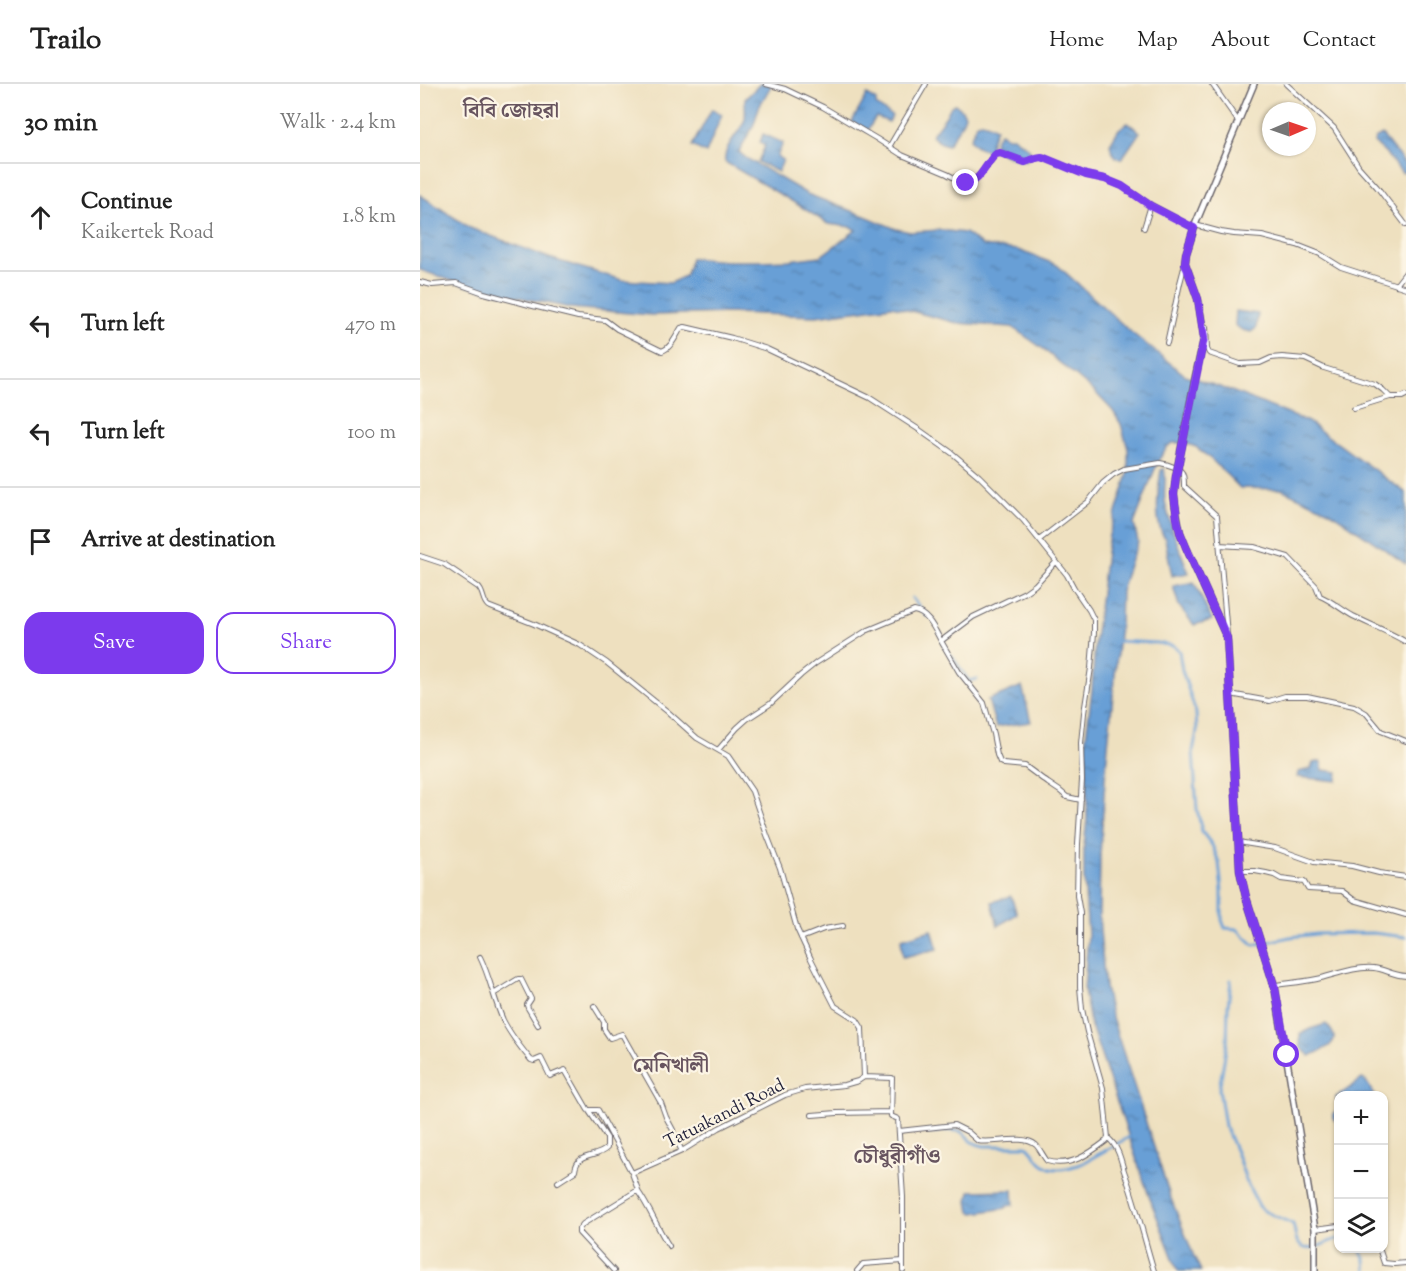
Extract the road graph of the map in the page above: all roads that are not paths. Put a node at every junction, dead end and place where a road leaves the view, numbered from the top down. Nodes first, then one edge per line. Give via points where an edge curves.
1 (766, 84) edge
2 (926, 84) edge
3 (1212, 84) edge
4 (1254, 84) edge
5 (1286, 84) edge
6 (782, 87) edge
7 (1238, 121) junction
8 (889, 147) junction
9 (1151, 206) junction
10 (1406, 225) edge
11 (1195, 226) junction
12 (1144, 228) dead end
13 (1185, 263) junction
14 (1406, 272) edge
15 (420, 282) edge
16 (1396, 285) junction
17 (1406, 288) edge
18 (1203, 324) junction
19 (1167, 343) dead end
20 (1406, 395) edge
21 (1390, 397) junction
22 (1353, 408) dead end
23 (1039, 540) junction
24 (1219, 545) junction
25 (420, 555) edge
26 (1056, 562) junction
27 (1227, 638) junction
28 (944, 639) junction
29 (1406, 642) edge
30 (1230, 694) junction
31 (1406, 741) edge
32 (718, 750) junction
33 (1081, 800) junction
34 (1238, 842) junction
35 (1240, 871) junction
36 (1406, 877) edge
37 (1406, 915) edge
38 (843, 926) dead end
39 (801, 938) junction
40 (480, 957) dead end
41 (1406, 976) edge
42 (1275, 985) junction
43 (495, 993) junction
44 (594, 1005) dead end
45 (538, 1025) dead end
46 (864, 1077) junction
47 (588, 1110) junction
48 (891, 1112) junction
49 (812, 1115) dead end
50 (899, 1131) junction
51 (1110, 1139) junction
52 (682, 1150) junction
53 (632, 1173) junction
54 (558, 1182) dead end
55 (638, 1190) junction
56 (1334, 1227) edge
57 (1316, 1232) junction
58 (669, 1246) dead end
59 (1381, 1253) edge
60 (903, 1262) junction
61 (1406, 1263) edge
62 (614, 1271) edge
63 (857, 1271) edge
64 (903, 1271) edge
65 (1154, 1271) edge
66 (1315, 1271) edge

1 - 6 street
2 - 8 street
3 - 7 street
4 - 7 main road
5 - 10 street via 1334,128 1359,167
6 - 8 street
7 - 11 main road
8 - 9 street via 966,183 976,179 996,154 1025,162 1042,157 1122,186
9 - 11 street
9 - 12 street
11 - 13 main road
11 - 16 street via 1297,245 1341,267
13 - 18 main road
13 - 19 street
14 - 16 street
15 - 23 street via 456,283 533,306 605,320 662,351 685,327 767,349 870,398 918,429 979,476
16 - 17 street
18 - 21 street via 1209,353 1240,364 1282,357 1305,359 1375,384
18 - 27 main road, bridge via 1204,338 1174,494 1180,532
20 - 21 street
21 - 22 street
23 - 24 street via 1124,469 1160,463 1182,471 1184,486 1215,514
23 - 26 street
24 - 27 street
24 - 29 street via 1254,547 1288,557 1316,586 1320,596
25 - 32 street via 444,564 481,589 485,604 491,608 580,645 697,738
26 - 28 street via 1025,592 973,617
26 - 33 street via 1094,620 1081,743
27 - 30 main road
28 - 32 street via 918,611 866,631 801,675 742,723
28 - 33 street via 959,672 984,703 1000,762 1025,766 1067,797
30 - 31 street via 1269,701 1307,696 1354,706 1366,713 1381,731
30 - 34 main road
32 - 39 street via 728,756 752,791
33 - 51 street via 1077,896 1081,994 1103,1088
34 - 35 main road
34 - 36 street via 1275,848 1314,862
35 - 37 street via 1304,882 1308,889 1342,891 1354,900
35 - 42 main road
38 - 39 street
39 - 46 street via 836,1006 857,1020 862,1029
40 - 43 street
41 - 42 street via 1362,968
42 - 57 main road
43 - 45 street via 521,979 531,999 528,1008
43 - 47 street via 502,1017 528,1056 532,1060 541,1058 550,1076 565,1070
44 - 52 street via 610,1038 622,1034 661,1102
46 - 48 street via 892,1078
46 - 52 street, Tatuakandi Road via 844,1085 784,1095
47 - 53 street via 598,1110
47 - 54 street via 607,1138 607,1148 580,1159 575,1171
48 - 49 street
48 - 50 street via 891,1117 898,1119
50 - 51 street via 954,1125 978,1141 1030,1142 1047,1161 1057,1163 1084,1158
50 - 60 street
51 - 65 street via 1136,1205
52 - 53 street, Tatuakandi Road
53 - 55 street
55 - 58 street
55 - 62 street via 579,1229
56 - 57 street
57 - 66 main road
59 - 61 street via 1384,1263
60 - 63 street via 863,1264
60 - 64 street

